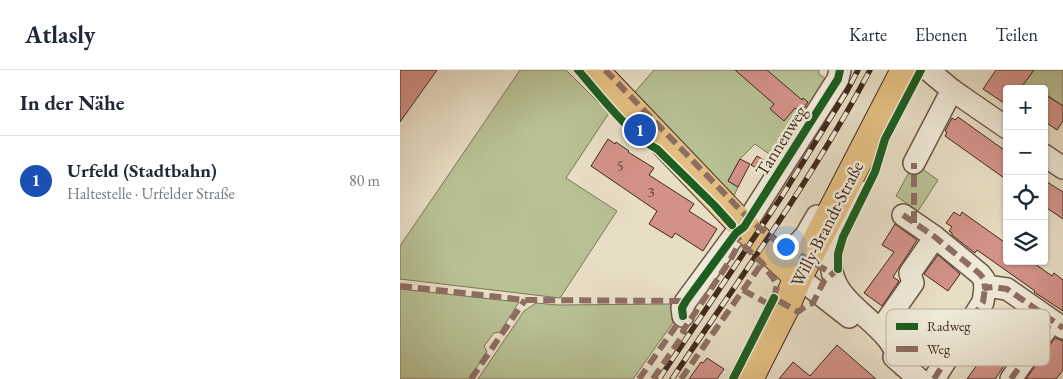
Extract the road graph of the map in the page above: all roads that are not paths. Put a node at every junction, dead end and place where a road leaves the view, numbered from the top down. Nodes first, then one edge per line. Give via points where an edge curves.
1 (594, 70) edge
2 (840, 70) edge
3 (905, 70) edge
4 (928, 70) edge
5 (952, 90) junction
6 (1003, 125) edge
7 (869, 142) junction
8 (1048, 158) edge
9 (914, 163) dead end
10 (1063, 168) edge
11 (903, 215) dead end
12 (744, 227) junction
13 (935, 237) junction
14 (771, 253) junction
15 (798, 277) junction
16 (986, 288) junction
17 (895, 309) edge
18 (978, 309) edge
19 (1036, 309) edge
20 (683, 316) dead end
21 (886, 322) edge
22 (880, 330) junction
23 (886, 338) edge
24 (886, 349) edge
25 (942, 366) edge
26 (1022, 366) edge
27 (749, 379) edge
28 (934, 379) edge
29 (1011, 379) edge

1 - 12 main road
2 - 12 street, Tannenweg via 838,79
3 - 7 main road, Willy-Brandt-Straße
4 - 5 street
5 - 6 street
5 - 9 street
7 - 14 street via 850,157 806,235 796,246
7 - 15 main road, Willy-Brandt-Straße
7 - 22 street via 864,172 838,233 832,262 840,292
8 - 10 street
11 - 13 street
12 - 14 main road
12 - 20 street, Tannenweg via 686,301 682,308
13 - 16 street via 980,274
13 - 17 street via 910,273 914,283
14 - 15 main road
15 - 24 street
15 - 27 main road, Willy-Brandt-Straße
16 - 18 street
16 - 19 street via 1007,289
21 - 22 street
22 - 23 street
25 - 28 street
26 - 29 street

